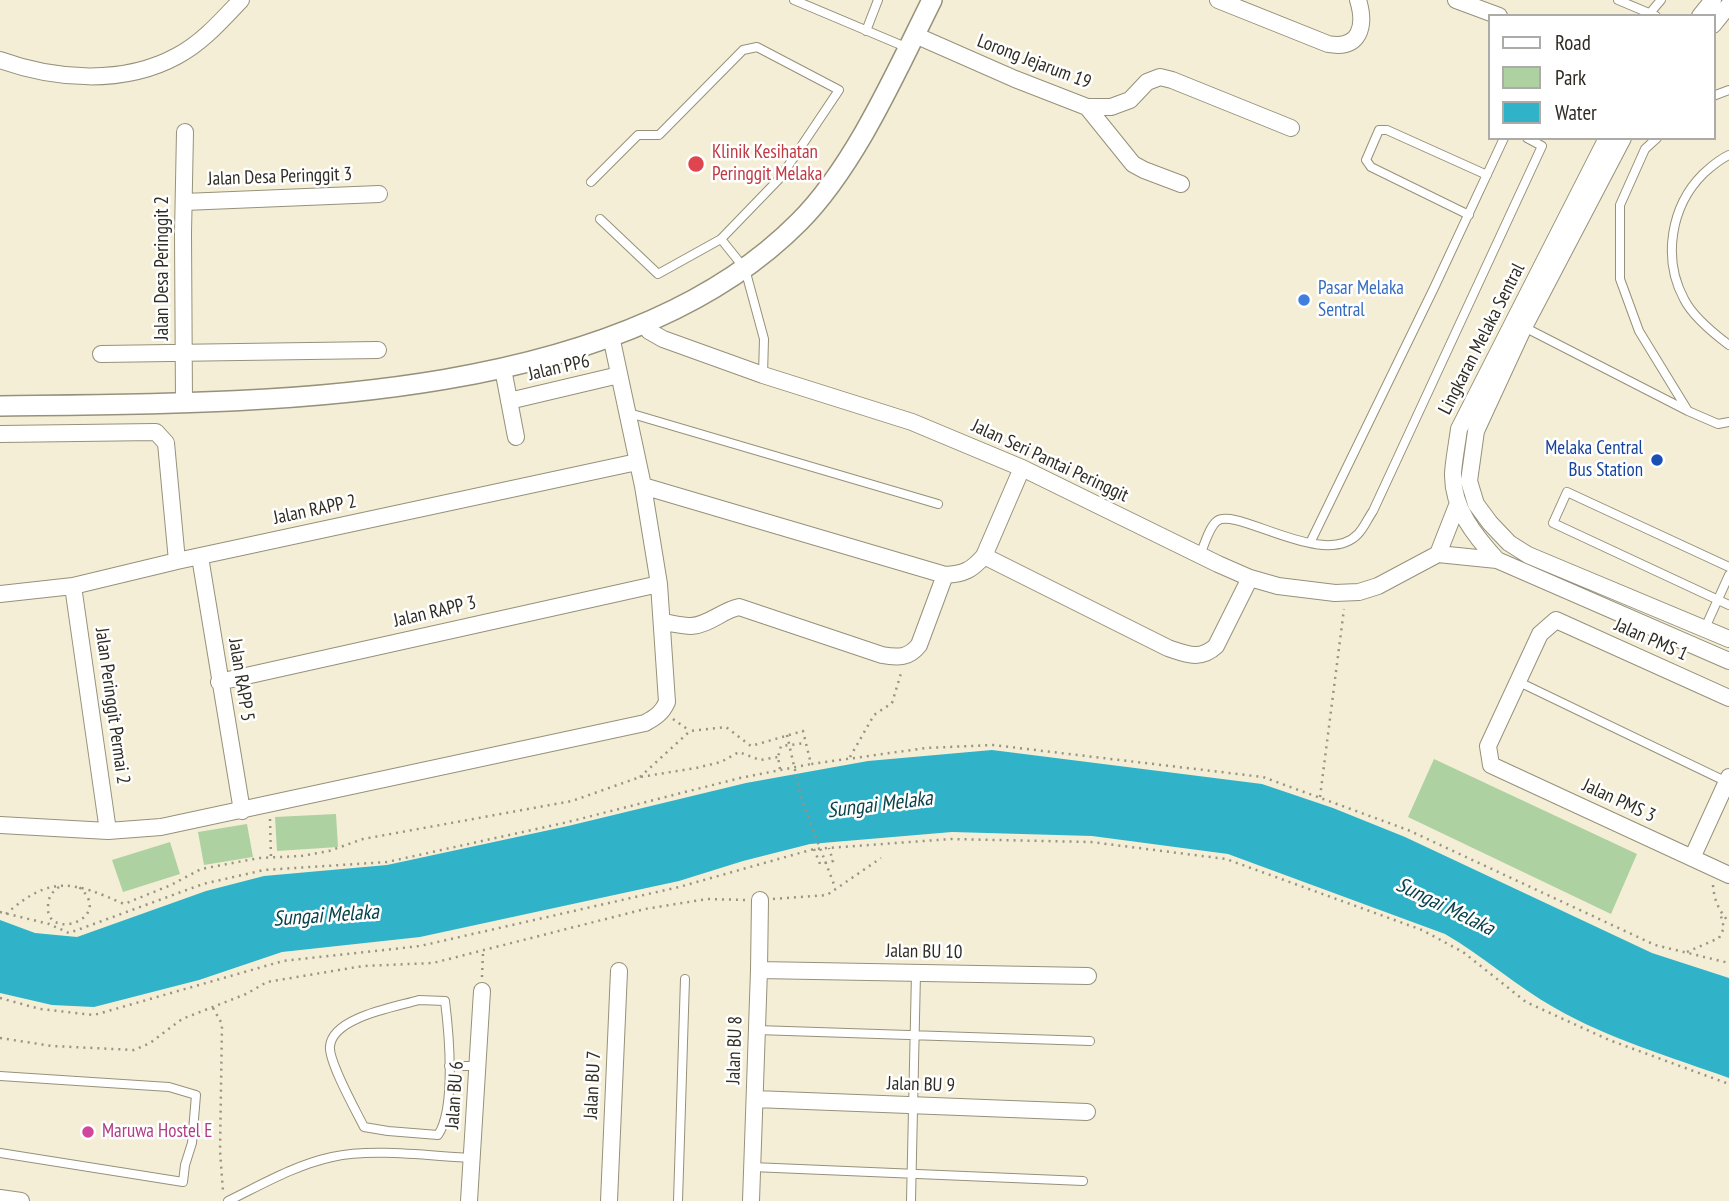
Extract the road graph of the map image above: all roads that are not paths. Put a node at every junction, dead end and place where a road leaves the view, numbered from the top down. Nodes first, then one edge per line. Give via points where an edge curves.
1 (241, 0) edge
2 (794, 0) edge
3 (878, 0) edge
4 (932, 0) edge
5 (1218, 0) edge
6 (1358, 0) edge
7 (1456, 0) edge
8 (1618, 0) edge
9 (1713, 0) edge
10 (1729, 5) edge
11 (1494, 14) edge
12 (1651, 14) edge
13 (1702, 14) edge
14 (1718, 23) edge
15 (866, 31) junction
16 (911, 42) junction
17 (0, 60) edge
18 (1087, 107) junction
19 (1291, 128) dead end
20 (185, 132) dead end
21 (1503, 140) edge
22 (1531, 140) edge
23 (1606, 140) edge
24 (1622, 140) edge
25 (1655, 140) edge
26 (1729, 155) edge
27 (1487, 175) junction
28 (591, 182) dead end
29 (1181, 184) dead end
30 (379, 194) dead end
31 (184, 202) junction
32 (1469, 215) junction
33 (600, 219) dead end
34 (721, 239) junction
35 (744, 269) junction
36 (645, 323) junction
37 (1524, 327) junction
38 (611, 336) junction
39 (1729, 345) edge
40 (378, 350) dead end
41 (101, 354) dead end
42 (185, 355) junction
43 (503, 369) junction
44 (619, 375) junction
45 (764, 375) junction
46 (509, 401) junction
47 (184, 403) junction
48 (0, 406) edge
49 (1688, 411) junction
50 (627, 413) junction
51 (1729, 422) edge
52 (0, 434) edge
53 (516, 437) dead end
54 (637, 461) junction
55 (1022, 468) junction
56 (643, 486) junction
57 (1458, 503) junction
58 (938, 504) dead end
59 (1310, 543) junction
60 (1438, 554) junction
61 (1200, 555) junction
62 (984, 556) junction
63 (200, 557) junction
64 (1497, 560) junction
65 (177, 561) junction
66 (1729, 567) edge
67 (945, 575) junction
68 (1729, 575) edge
69 (1250, 578) junction
70 (659, 584) junction
71 (73, 586) junction
72 (0, 594) edge
73 (1718, 599) junction
74 (1729, 605) edge
75 (662, 622) junction
76 (1705, 628) junction
77 (1729, 639) edge
78 (1729, 662) edge
79 (219, 682) junction
80 (1519, 682) junction
81 (1729, 698) edge
82 (1728, 781) edge
83 (242, 811) junction
84 (0, 825) edge
85 (108, 831) junction
86 (1692, 858) junction
87 (1724, 873) edge
88 (760, 900) road end
89 (760, 970) junction
90 (619, 971) dead end
91 (916, 973) junction
92 (1088, 976) dead end
93 (685, 979) dead end
94 (482, 991) road end
95 (757, 1030) junction
96 (915, 1035) junction
97 (1090, 1041) dead end
98 (449, 1066) junction
99 (478, 1066) junction
100 (0, 1076) edge
101 (755, 1099) junction
102 (913, 1106) junction
103 (1087, 1112) dead end
104 (0, 1153) edge
105 (472, 1158) junction
106 (752, 1167) junction
107 (912, 1173) junction
108 (1083, 1181) dead end
109 (0, 1198) edge
110 (21, 1201) edge
111 (225, 1201) edge
112 (470, 1201) edge
113 (609, 1201) edge
114 (678, 1201) edge
115 (751, 1201) edge
116 (911, 1201) edge

1 - 17 street via 205,37 178,56 146,69 72,76 24,69
2 - 15 lane
3 - 15 lane
4 - 16 street
5 - 6 street via 1341,46 1357,36 1362,11
7 - 11 street
8 - 12 lane
9 - 13 street
10 - 14 street
15 - 16 lane
16 - 18 street, Lorong Jejarum 19
16 - 35 street via 851,154 826,190 801,220
18 - 19 street, Lorong Jejarum 19 via 1111,107 1129,100 1147,82 1160,77
18 - 29 street via 1133,164
20 - 31 street, Jalan Desa Peringgit 2
21 - 27 lane
22 - 59 lane via 1542,146 1373,511 1357,536 1337,545
23 - 57 street, Lingkaran Melaka Sentral via 1459,429 1453,475
24 - 37 street, Lingkaran Melaka Sentral
25 - 49 lane via 1646,149 1620,205 1620,279 1639,331
26 - 39 lane via 1690,187 1674,221 1672,263 1684,300
27 - 32 lane
27 - 32 lane via 1379,130 1366,160 1371,167
28 - 34 lane via 638,135 659,135 743,50 757,47 839,90 780,178
30 - 31 street, Jalan Desa Peringgit 3
31 - 42 street, Jalan Desa Peringgit 2
32 - 59 lane
33 - 34 lane via 658,274
34 - 35 lane
35 - 36 street
35 - 45 lane via 764,339
36 - 38 street
36 - 45 street, Jalan Seri Pantai Peringgit via 655,336
37 - 49 lane
37 - 76 street, Lingkaran Melaka Sentral via 1476,430 1469,481 1476,504 1509,543 1528,555
38 - 43 street
38 - 44 street
40 - 42 street
41 - 42 street
42 - 47 street, Jalan Desa Peringgit 2
43 - 46 street
43 - 47 street via 355,390
44 - 46 street, Jalan PP6
44 - 50 street
45 - 55 street, Jalan Seri Pantai Peringgit via 912,422
46 - 53 street
47 - 48 street
49 - 51 lane via 1718,424
50 - 54 street
50 - 58 lane
52 - 65 street via 156,432 162,436
54 - 56 street
54 - 63 street, Jalan RAPP 2
55 - 61 street, Jalan Seri Pantai Peringgit
55 - 62 street
56 - 67 street
56 - 70 street
57 - 60 street
57 - 64 street, Lingkaran Melaka Sentral via 1472,532
59 - 61 lane via 1226,518 1217,521
60 - 64 street
60 - 69 street, Jalan Seri Pantai Peringgit via 1378,586 1347,592 1305,591
61 - 69 street, Jalan Seri Pantai Peringgit
62 - 67 street via 962,575
62 - 69 street via 1167,648 1197,657 1216,646
63 - 65 street, Jalan RAPP 2
63 - 79 street, Jalan RAPP 5
64 - 78 street, Lingkaran Melaka Sentral
65 - 71 street, Jalan RAPP 2
66 - 73 lane via 1567,492 1553,523
67 - 75 street via 919,645 905,657 882,655 739,607 692,626
68 - 73 lane
70 - 75 street
70 - 79 street, Jalan RAPP 3
71 - 72 street, Jalan RAPP 2
71 - 85 street, Jalan Peringgit Permai 2
73 - 74 lane
73 - 76 lane
75 - 83 street via 667,702 663,712 645,723
76 - 77 street, Lingkaran Melaka Sentral
79 - 83 street, Jalan RAPP 5
80 - 81 street, Jalan PMS 1 via 1540,634 1556,620
80 - 82 lane
80 - 86 street, Jalan PMS 3 via 1488,746 1491,765
82 - 86 street
83 - 85 street via 161,827
84 - 85 street
86 - 87 street, Jalan PMS 3
88 - 89 street, Jalan BU 8
89 - 91 street, Jalan BU 10
89 - 95 street, Jalan BU 8
90 - 113 street, Jalan BU 7
91 - 92 street, Jalan BU 10
91 - 96 lane
93 - 114 lane
94 - 99 street, Jalan BU 6
95 - 96 lane
95 - 101 street, Jalan BU 8
96 - 97 lane
96 - 102 lane
98 - 98 lane via 446,1123 438,1135 364,1127 332,1060 330,1045 339,1028 359,1018 419,1000 445,1001
98 - 99 lane
99 - 105 street, Jalan BU 6
100 - 104 lane via 169,1087 196,1095 183,1182
101 - 102 street, Jalan BU 9
101 - 106 street, Jalan BU 8
102 - 103 street, Jalan BU 9
102 - 107 lane
105 - 111 lane via 333,1157
105 - 112 street, Jalan BU 6
106 - 107 lane
106 - 115 street, Jalan BU 8
107 - 108 lane
107 - 116 lane
109 - 110 street

